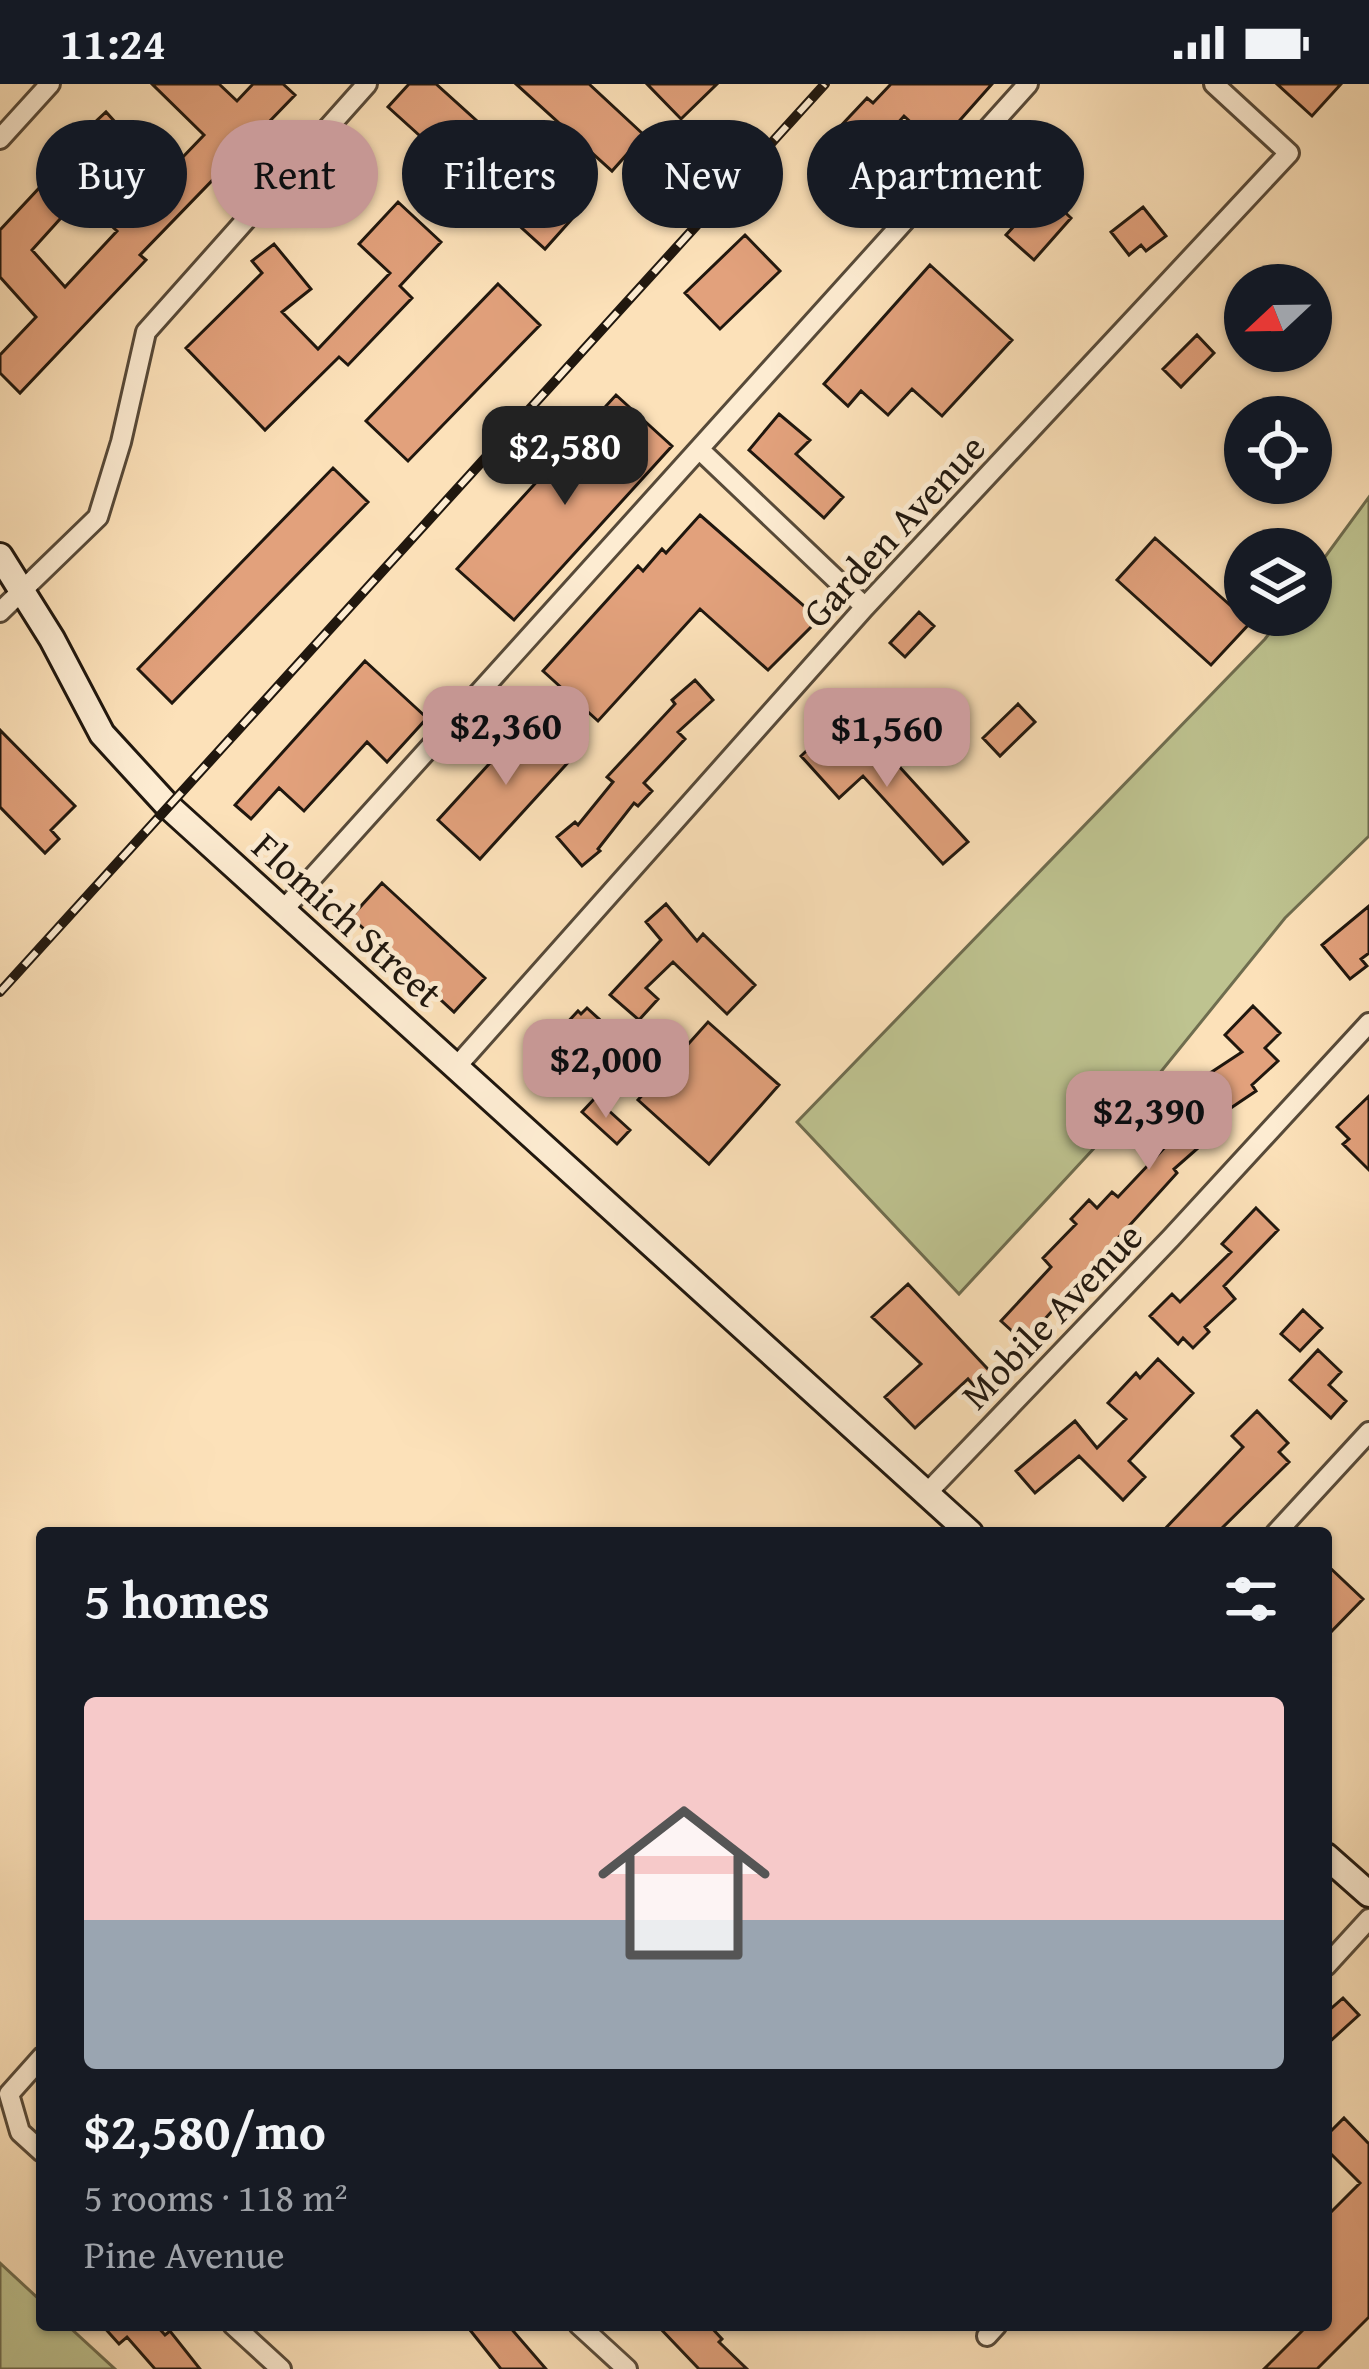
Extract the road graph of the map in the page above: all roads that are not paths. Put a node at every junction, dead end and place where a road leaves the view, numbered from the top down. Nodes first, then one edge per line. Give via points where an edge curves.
1 (50, 84) edge
2 (367, 84) edge
3 (1028, 84) edge
4 (1214, 84) edge
5 (0, 139) edge
6 (700, 450) junction
7 (0, 556) edge
8 (22, 587) junction
9 (865, 607) junction
10 (0, 612) edge
11 (285, 908) junction
12 (1368, 1026) edge
13 (457, 1066) junction
14 (1369, 1432) edge
15 (927, 1492) junction
16 (964, 1527) edge
17 (1282, 1527) edge
18 (1332, 1861) edge
19 (1369, 1894) edge
20 (1369, 1919) edge
21 (1332, 1959) edge
22 (36, 2064) edge
23 (36, 2147) edge
24 (240, 2331) edge
25 (586, 2331) edge
26 (281, 2369) edge
27 (627, 2369) edge

1 - 5 street
2 - 8 street via 146,332 98,517
3 - 6 street
4 - 9 street, Garden Avenue via 1289,153
6 - 9 street
6 - 11 street
7 - 8 street, Flomich Street
8 - 10 street
8 - 11 street, Flomich Street via 119,755
9 - 13 street, Garden Avenue
11 - 13 street, Flomich Street
12 - 15 street, Mobile Avenue
13 - 15 street, Flomich Street
14 - 17 street
15 - 16 street, Flomich Street
18 - 19 street
20 - 21 street
22 - 23 street via 9,2094 20,2132
24 - 26 street
25 - 27 street

